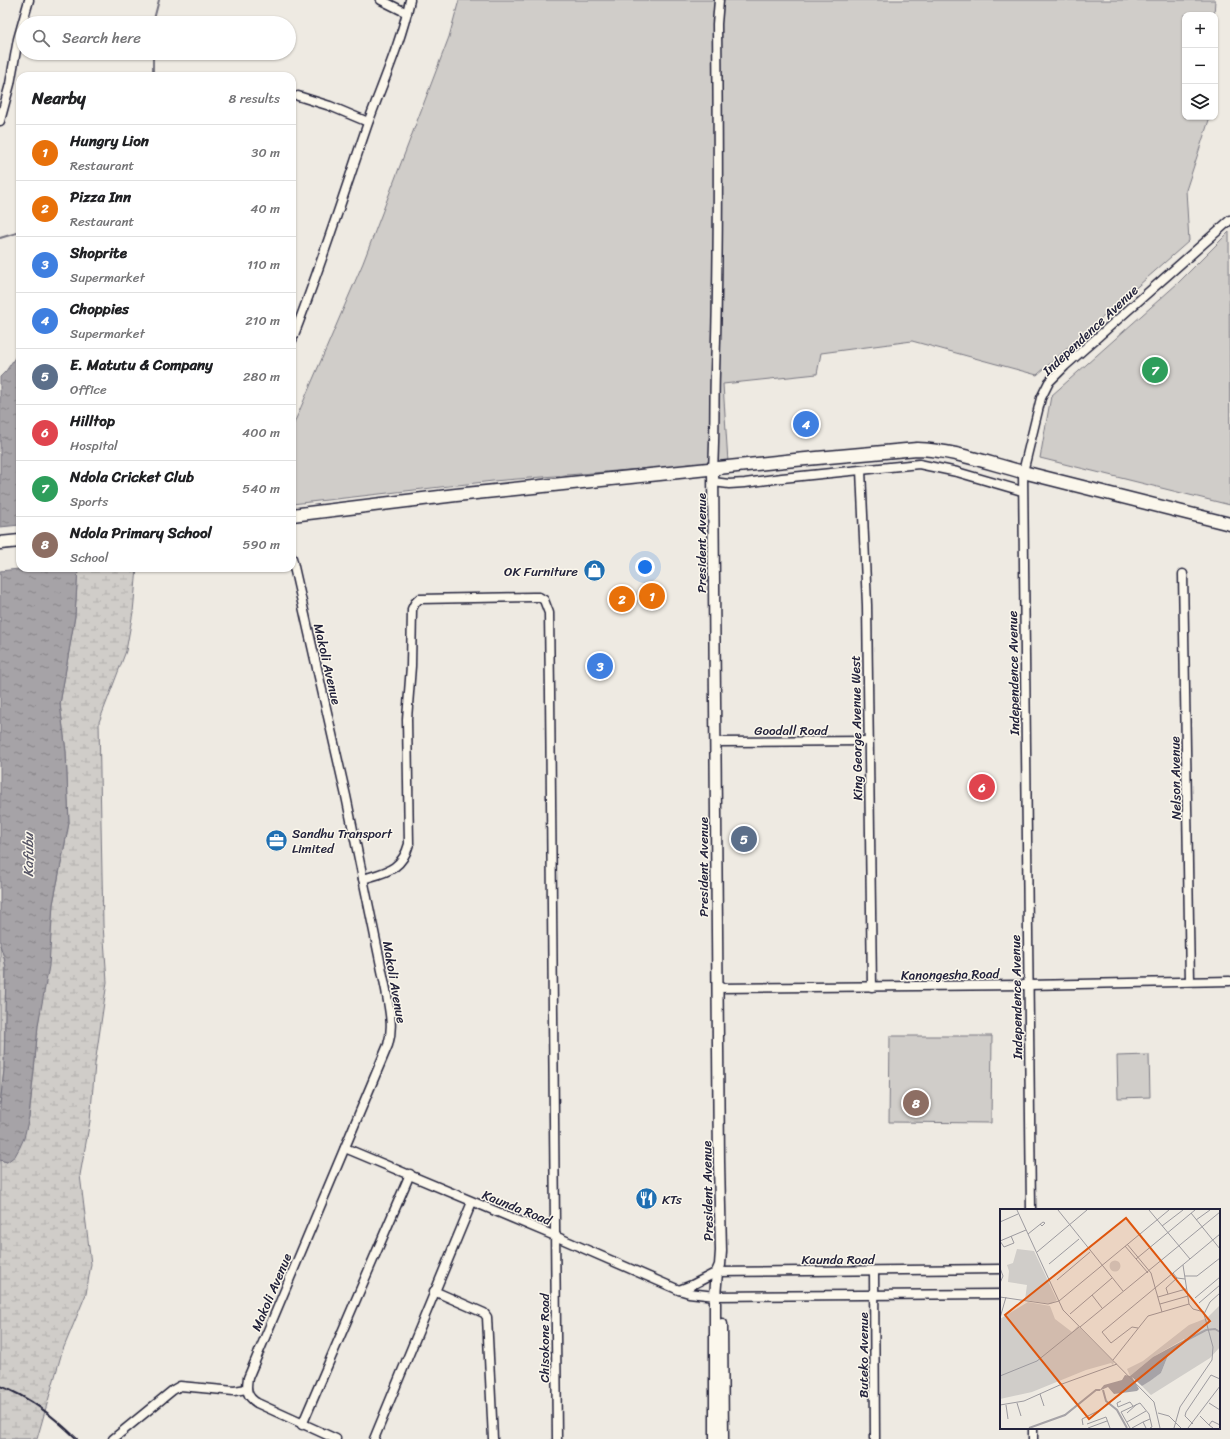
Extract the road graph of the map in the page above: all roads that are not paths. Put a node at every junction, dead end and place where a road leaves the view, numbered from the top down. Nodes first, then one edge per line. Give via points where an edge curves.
1 (29, 0) edge
2 (381, 0) edge
3 (410, 0) edge
4 (719, 0) edge
5 (407, 13) junction
6 (24, 16) edge
7 (16, 50) edge
8 (298, 96) dead end
9 (0, 121) edge
10 (368, 122) junction
11 (1230, 220) edge
12 (296, 330) edge
13 (713, 469) junction
14 (861, 470) junction
15 (1023, 472) junction
16 (713, 482) junction
17 (1022, 491) junction
18 (296, 514) edge
19 (1230, 524) edge
20 (16, 541) edge
21 (0, 543) edge
22 (295, 572) edge
23 (1183, 574) dead end
24 (868, 741) junction
25 (715, 742) junction
26 (363, 879) junction
27 (1190, 981) junction
28 (1230, 981) edge
29 (1028, 985) junction
30 (872, 986) junction
31 (717, 988) junction
32 (345, 1148) junction
33 (410, 1174) junction
34 (472, 1202) junction
35 (1031, 1209) edge
36 (555, 1236) junction
37 (720, 1269) junction
38 (1000, 1269) edge
39 (874, 1271) junction
40 (679, 1290) junction
41 (434, 1292) junction
42 (1000, 1294) edge
43 (875, 1295) junction
44 (719, 1296) junction
45 (247, 1389) junction
46 (302, 1425) junction
47 (114, 1439) edge
48 (336, 1439) edge
49 (374, 1439) edge
50 (493, 1439) edge
51 (557, 1439) edge
52 (715, 1439) edge
53 (722, 1439) edge
54 (875, 1439) edge

1 - 6 street
2 - 5 street
3 - 5 street
4 - 13 street via 718,260
5 - 10 street
7 - 9 street
8 - 10 street
10 - 12 street via 315,282
11 - 15 street, Independence Avenue via 1049,382 1041,398
13 - 15 highway via 916,449 944,451
13 - 16 main road, President Avenue
13 - 18 highway
14 - 16 street via 745,483
14 - 17 street via 919,464
14 - 24 street, King George Avenue West via 867,605
15 - 17 street, Independence Avenue
15 - 19 highway
16 - 25 main road, President Avenue
17 - 29 street, Independence Avenue
20 - 21 highway
22 - 26 street, Makoli Avenue
23 - 27 street, Nelson Avenue
24 - 25 street, Goodall Road
24 - 30 street, King George Avenue West
25 - 31 main road, President Avenue
26 - 32 street, Makoli Avenue via 392,1022 388,1046
26 - 36 street, Chisokone Road via 389,872 397,866 403,860 409,844 407,719 412,609 415,603 419,598 539,597 544,600 549,613
27 - 28 street, Kanongesha Road
27 - 29 street, Kanongesha Road
29 - 30 street, Kanongesha Road
29 - 35 street, Independence Avenue
30 - 31 street, Kanongesha Road
31 - 37 main road, President Avenue
32 - 33 street, Kaunda Road
32 - 45 street, Makoli Avenue via 248,1378
33 - 34 street, Kaunda Road
33 - 46 street
34 - 36 street, Kaunda Road
34 - 41 street
36 - 40 street, Kaunda Road
36 - 51 street, Chisokone Road
37 - 39 street, Kaunda Road
37 - 40 street, Kaunda Road
37 - 44 main road, President Avenue
38 - 39 street, Kaunda Road
39 - 43 street, Buteko Avenue
40 - 44 street, Kaunda Road
41 - 49 street
41 - 50 street via 488,1317
42 - 43 street, Kaunda Road
43 - 44 street, Kaunda Road
43 - 54 street, Buteko Avenue
44 - 52 main road, President Avenue
44 - 53 main road, President Avenue
45 - 46 street via 250,1398 257,1403
45 - 47 street via 234,1391 180,1386
46 - 48 street

